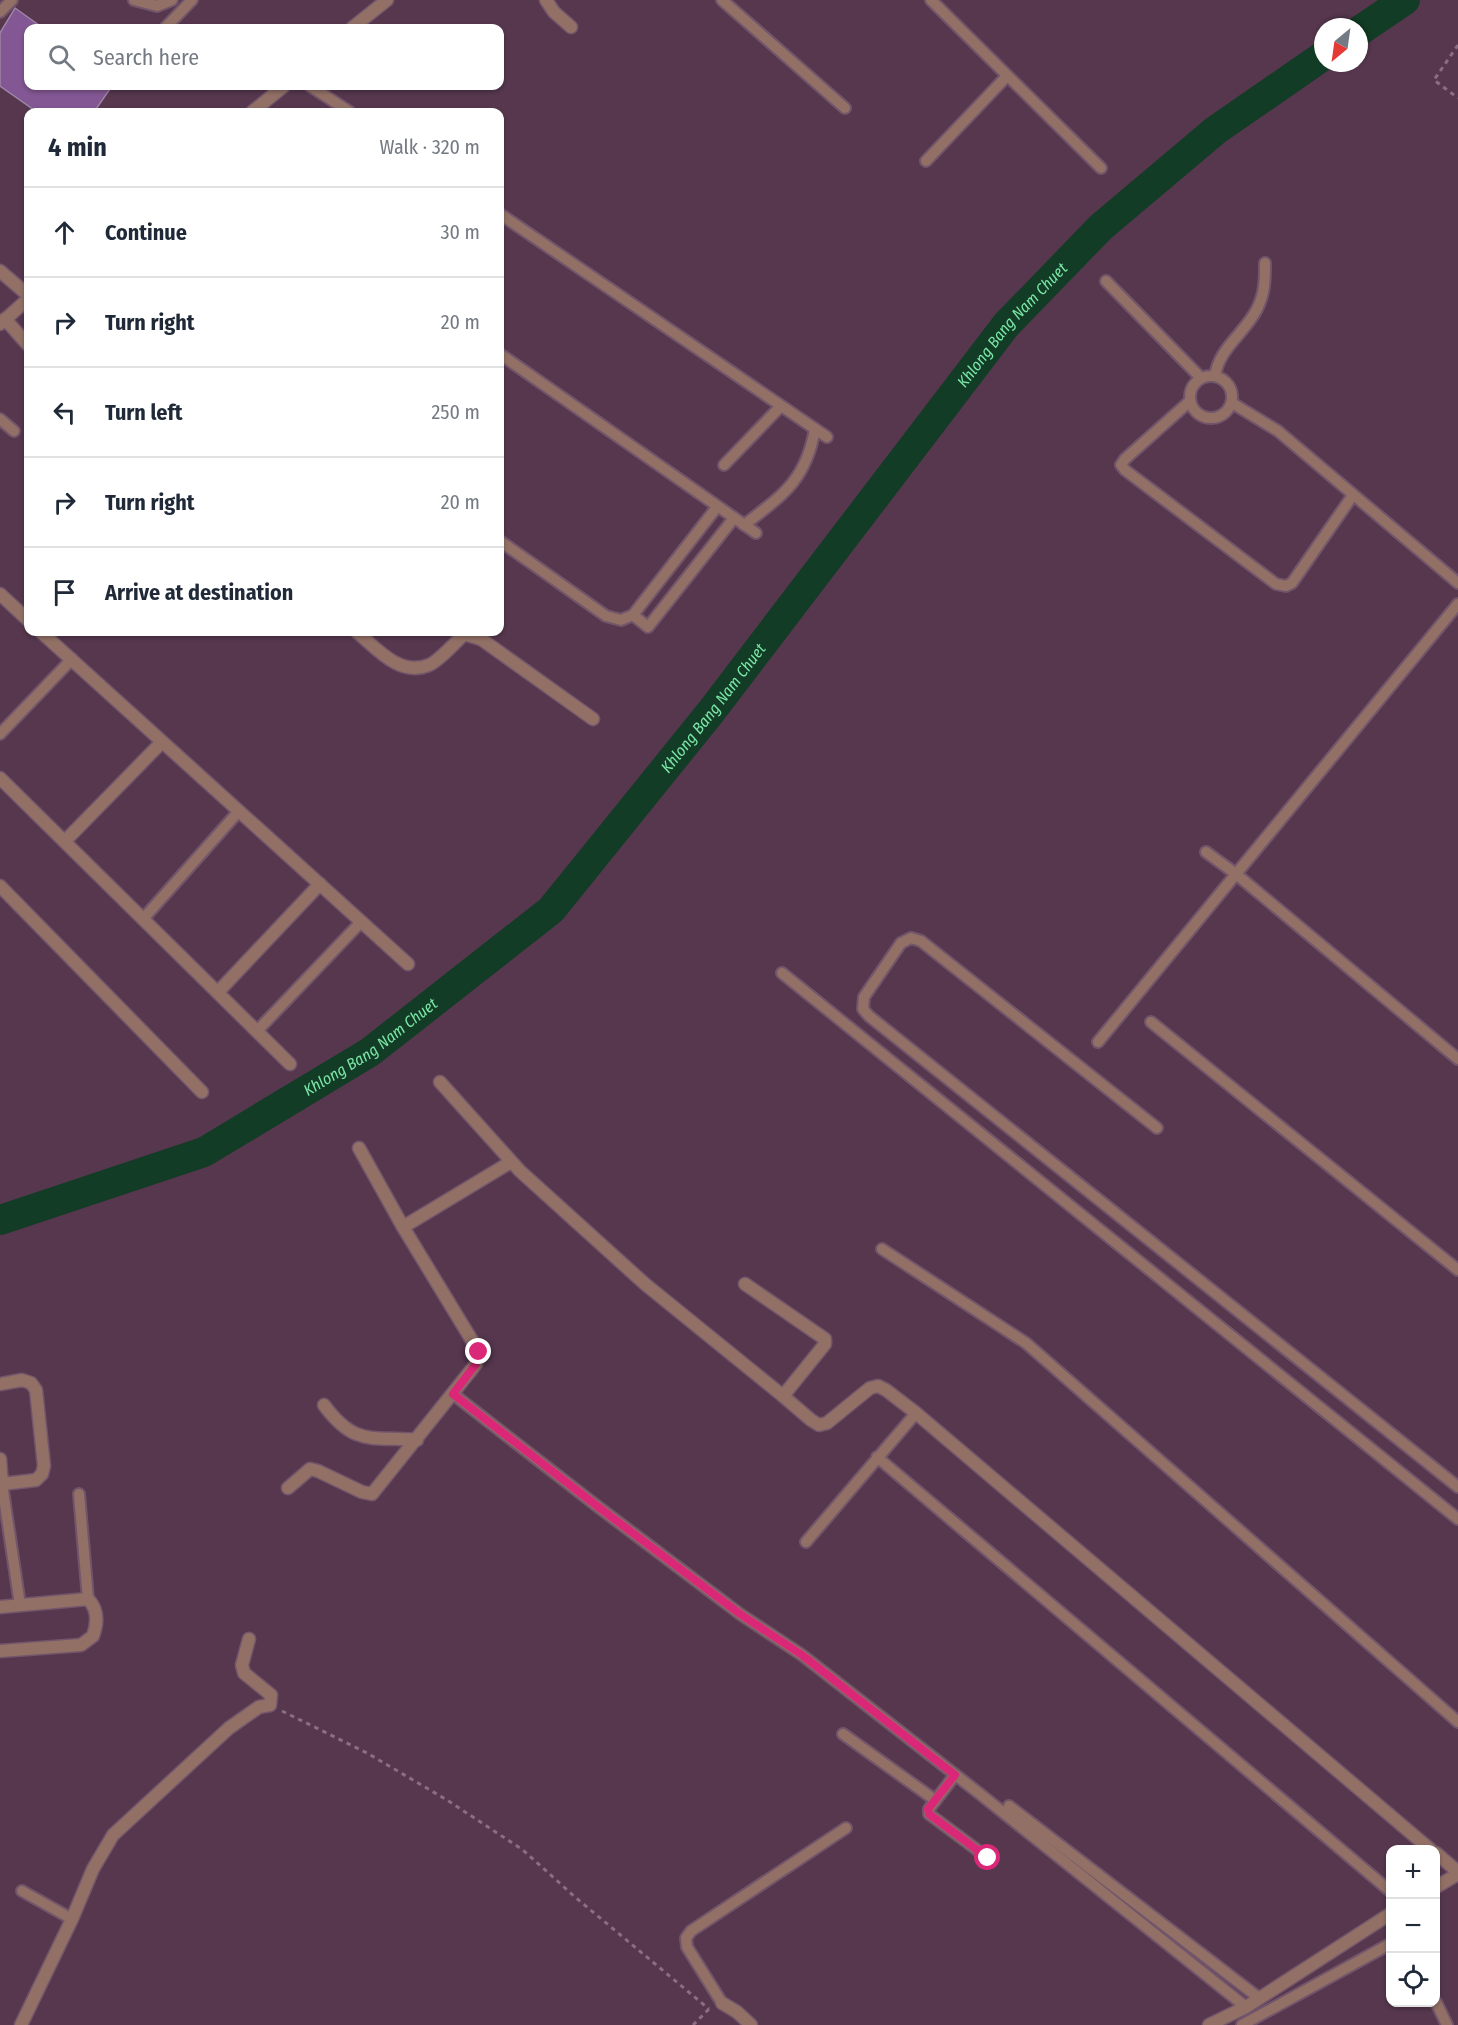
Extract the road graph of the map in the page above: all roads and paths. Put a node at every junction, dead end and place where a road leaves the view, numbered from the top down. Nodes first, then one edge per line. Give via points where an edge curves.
1 (12, 0) edge
2 (134, 0) edge
3 (172, 0) edge
4 (192, 0) edge
5 (386, 0) edge
6 (546, 0) edge
7 (722, 0) edge
8 (931, 0) edge
9 (0, 12) edge
10 (169, 24) edge
11 (357, 24) edge
12 (571, 27) dead end
13 (1458, 45) edge
14 (1007, 76) junction
15 (279, 90) edge
16 (316, 90) edge
17 (1458, 98) edge
18 (257, 108) edge
19 (344, 108) edge
20 (844, 108) dead end
21 (926, 161) dead end
22 (1101, 168) dead end
23 (504, 217) edge
24 (1266, 263) dead end
25 (0, 271) edge
26 (1106, 281) dead end
27 (24, 292) edge
28 (24, 303) edge
29 (3, 322) edge
30 (24, 341) edge
31 (504, 357) edge
32 (1215, 376) junction
33 (1202, 378) junction
34 (1190, 401) junction
35 (1232, 403) junction
36 (781, 406) junction
37 (0, 419) edge
38 (815, 429) junction
39 (14, 431) dead end
40 (827, 437) dead end
41 (724, 465) dead end
42 (1353, 495) junction
43 (717, 507) junction
44 (739, 521) junction
45 (756, 533) dead end
46 (504, 544) edge
47 (1458, 583) edge
48 (0, 594) edge
49 (1458, 604) edge
50 (633, 615) junction
51 (24, 616) edge
52 (46, 636) edge
53 (362, 636) edge
54 (462, 636) edge
55 (474, 636) edge
56 (72, 659) junction
57 (593, 719) dead end
58 (0, 734) edge
59 (162, 741) junction
60 (0, 778) edge
61 (239, 811) junction
62 (64, 842) junction
63 (1206, 852) dead end
64 (1236, 874) junction
65 (320, 884) junction
66 (0, 886) edge
67 (143, 919) junction
68 (361, 922) junction
69 (408, 964) dead end
70 (782, 973) dead end
71 (218, 992) junction
72 (1151, 1022) dead end
73 (257, 1031) junction
74 (1098, 1042) dead end
75 (1458, 1059) edge
76 (290, 1065) dead end
77 (440, 1082) dead end
78 (202, 1092) dead end
79 (1157, 1128) dead end
80 (358, 1148) dead end
81 (511, 1162) junction
82 (403, 1227) junction
83 (882, 1249) dead end
84 (1458, 1270) edge
85 (745, 1284) dead end
86 (0, 1384) edge
87 (453, 1394) junction
88 (783, 1396) junction
89 (324, 1405) dead end
90 (916, 1413) junction
91 (417, 1440) junction
92 (877, 1457) junction
93 (0, 1459) edge
94 (1, 1485) edge
95 (1458, 1487) edge
96 (288, 1488) dead end
97 (79, 1494) dead end
98 (1458, 1519) edge
99 (806, 1542) dead end
100 (88, 1599) junction
101 (20, 1605) junction
102 (0, 1607) edge
103 (249, 1639) dead end
104 (0, 1651) edge
105 (270, 1705) junction
106 (1458, 1722) edge
107 (843, 1734) dead end
108 (955, 1775) junction
109 (935, 1800) junction
110 (1009, 1806) dead end
111 (846, 1828) dead end
112 (1425, 1845) edge
113 (1440, 1857) edge
114 (988, 1858) dead end
115 (1458, 1873) edge
116 (1440, 1884) edge
117 (1386, 1888) edge
118 (22, 1891) dead end
119 (1386, 1917) edge
120 (72, 1919) junction
121 (1386, 1946) edge
122 (1259, 1998) junction
123 (722, 2003) junction
124 (1246, 2007) junction
125 (1439, 2007) edge
126 (709, 2009) junction
127 (1262, 2021) edge
128 (1458, 2021) edge
129 (21, 2025) edge
130 (693, 2025) edge
131 (751, 2025) edge
132 (1209, 2025) edge
133 (1242, 2025) edge
134 (1449, 2025) edge

1 - 9 lane
2 - 3 lane via 157,6
4 - 10 lane
5 - 11 street
6 - 12 street
7 - 20 lane
8 - 14 lane
13 - 17 path via 1434,80
14 - 21 lane
14 - 22 lane
15 - 18 street
16 - 19 lane
23 - 36 lane
24 - 32 lane via 1265,288 1256,311 1226,348
25 - 27 street
26 - 33 lane
28 - 29 street
29 - 30 street
31 - 43 lane
32 - 33 lane
32 - 35 lane via 1231,389
33 - 34 lane via 1192,388
34 - 35 lane via 1196,412 1207,419 1225,414
34 - 42 lane via 1121,465 1276,584 1292,583
35 - 42 lane via 1278,431
36 - 38 lane
36 - 41 lane
37 - 39 lane
38 - 40 lane
38 - 44 lane via 805,464 786,492
42 - 47 lane
43 - 44 lane
43 - 50 lane
44 - 45 lane
44 - 50 lane via 648,627
46 - 50 lane via 606,616 621,620
48 - 51 street
49 - 64 lane
52 - 56 street
53 - 54 street via 390,661 411,669 431,665
55 - 57 street
56 - 58 lane
56 - 59 street
59 - 61 street
59 - 62 street
60 - 62 street
61 - 65 street
61 - 67 lane
62 - 67 street
63 - 64 lane
64 - 74 lane
64 - 75 lane
65 - 68 street
65 - 71 street
66 - 78 street
67 - 71 street
68 - 69 street
68 - 73 lane
70 - 98 lane
71 - 73 street
72 - 84 lane
73 - 76 street
77 - 81 street
79 - 95 lane via 921,941 911,938 901,943 864,997 864,1009 869,1016
80 - 82 street
81 - 82 street
81 - 88 street via 645,1284
82 - 87 street via 479,1352 476,1364
83 - 106 lane via 1026,1342
85 - 88 street via 825,1339 820,1351
86 - 94 street via 22,1380 36,1390 44,1466 36,1480
87 - 91 street
87 - 108 lane via 740,1614 802,1655
88 - 90 street via 819,1425 878,1386
89 - 91 street via 334,1419 357,1435
90 - 92 lane
90 - 112 street
91 - 96 street via 372,1494 310,1469
92 - 99 lane
92 - 117 lane
93 - 94 street
94 - 101 lane
97 - 100 lane
100 - 101 street
100 - 104 street via 94,1605 96,1627 93,1636 81,1645
101 - 102 street
103 - 105 street via 242,1665 244,1673 271,1695
105 - 120 street via 259,1707 229,1728 113,1835 93,1869
105 - 126 path via 367,1753 522,1850
107 - 109 lane
108 - 109 lane
108 - 124 lane
109 - 114 lane via 929,1814
110 - 122 lane
111 - 123 lane via 686,1938 687,1947
113 - 115 street
115 - 116 street
118 - 120 lane
119 - 122 street
120 - 129 street
121 - 127 lane
122 - 124 street
123 - 126 path
123 - 131 street
124 - 132 street
125 - 134 lane
126 - 130 path
127 - 133 lane
128 - 134 lane

